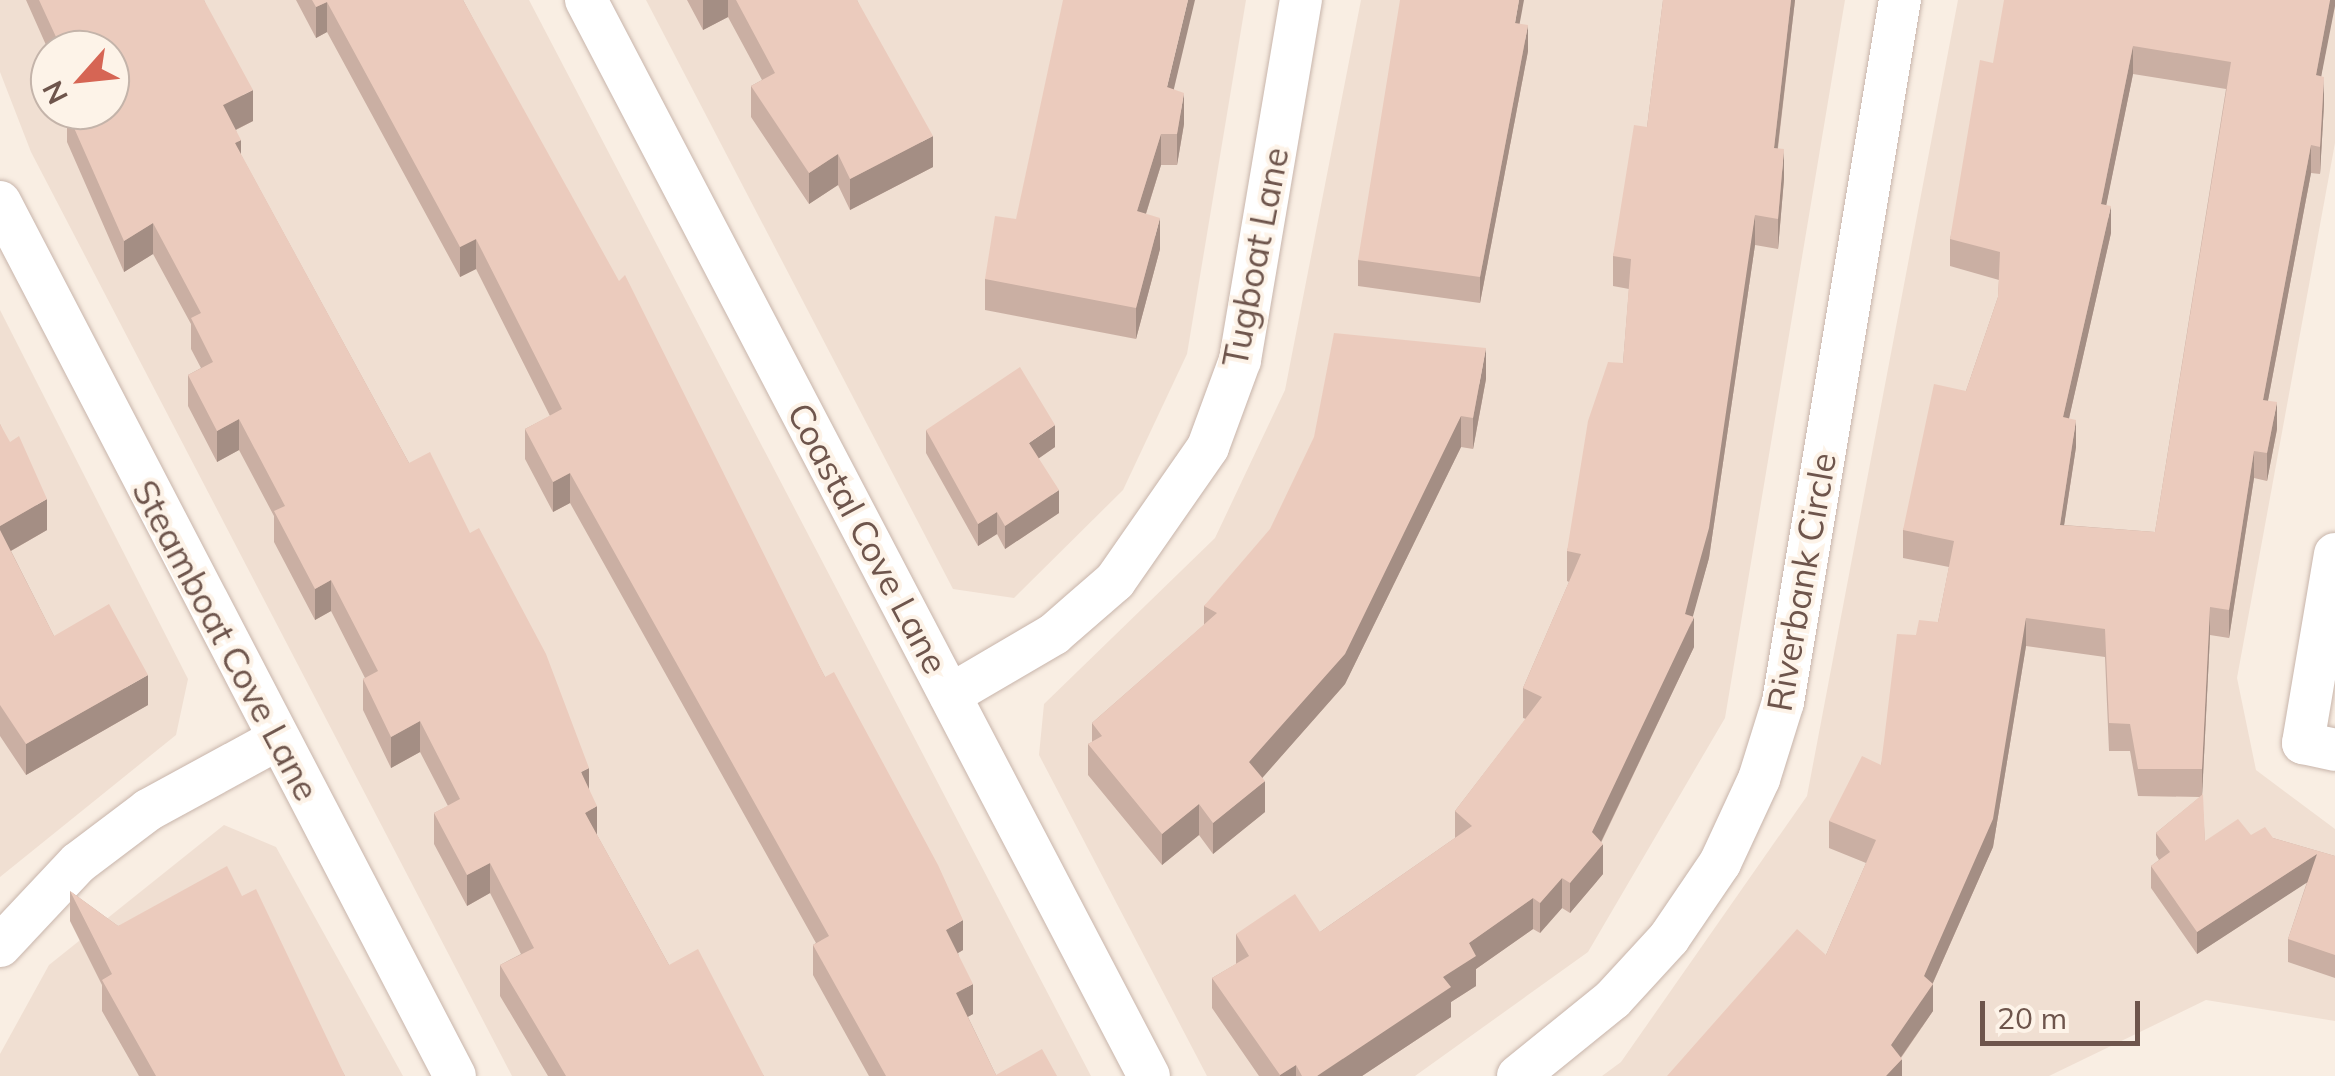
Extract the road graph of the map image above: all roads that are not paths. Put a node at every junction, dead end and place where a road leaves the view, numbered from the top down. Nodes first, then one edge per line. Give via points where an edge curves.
1 (586, 0) edge
2 (1301, 0) edge
3 (1900, 0) edge
4 (0, 202) edge
5 (2335, 554) edge
6 (950, 694) junction
7 (278, 739) junction
8 (2335, 750) edge
9 (0, 946) edge
10 (454, 1076) edge
11 (1149, 1076) edge
12 (1518, 1076) edge

1 - 6 street, Coastal Cove Lane
2 - 6 street, Tugboat Lane via 1240,360 1208,447 1114,581 1054,634
3 - 12 street, Riverbank Circle via 1783,702 1759,779 1720,863 1669,938 1614,999
4 - 7 street, Steamboat Cove Lane
5 - 8 street via 2304,744
6 - 11 street, Coastal Cove Lane
7 - 9 street via 148,810 78,863
7 - 10 street, Steamboat Cove Lane

